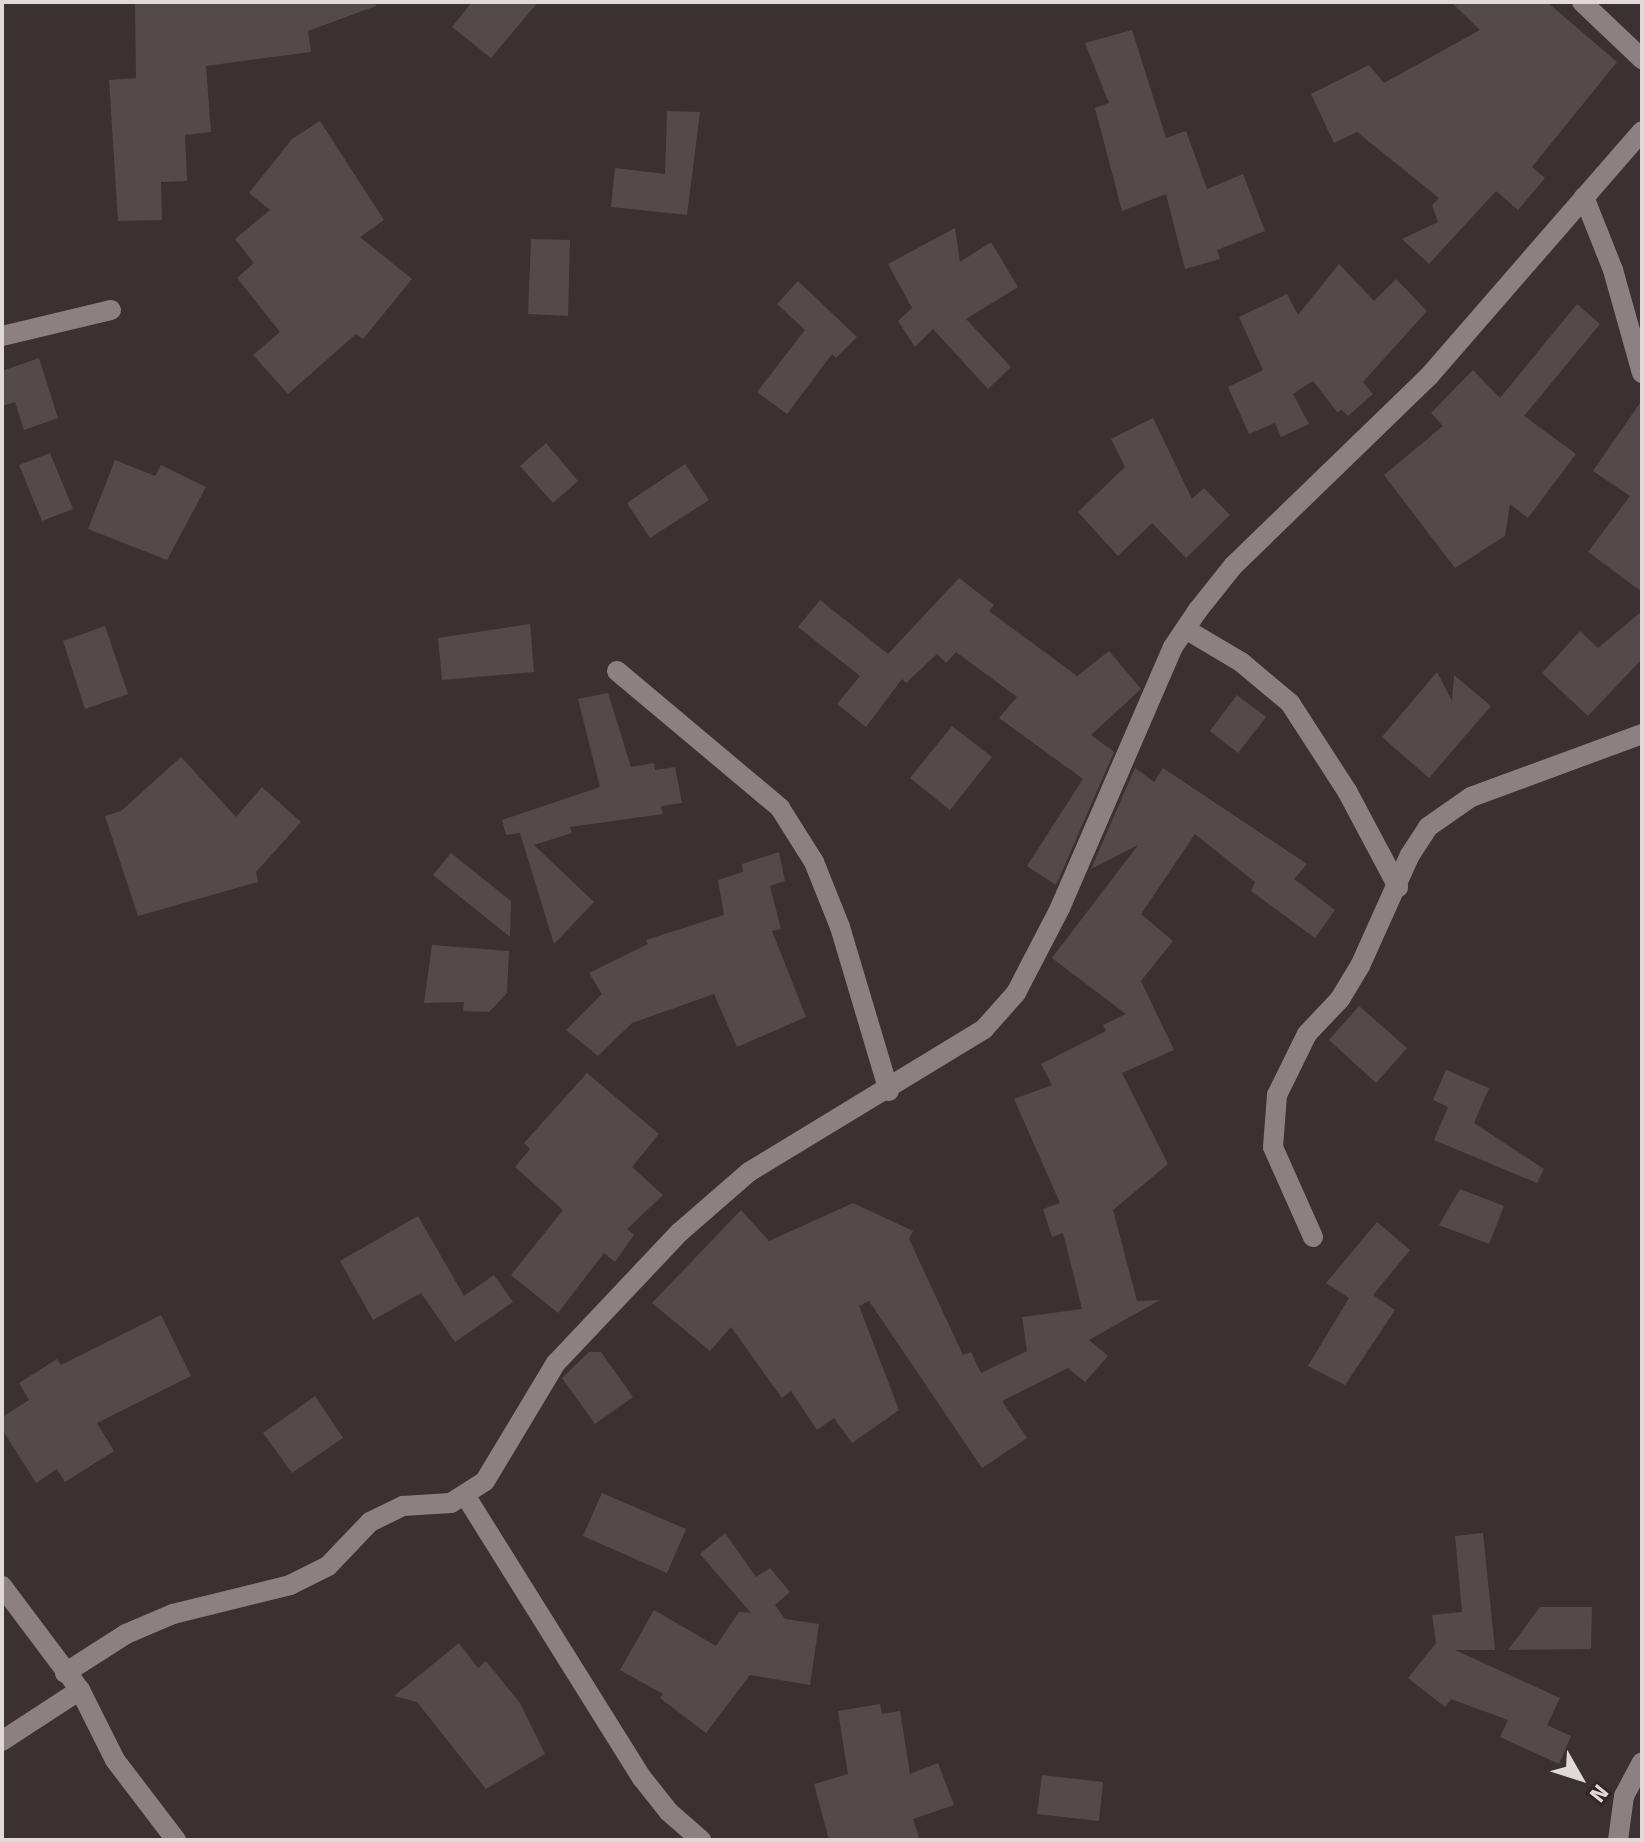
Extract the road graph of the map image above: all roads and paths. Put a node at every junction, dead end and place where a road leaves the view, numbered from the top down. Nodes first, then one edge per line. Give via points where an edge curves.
1 (1582, 2) edge
2 (1642, 59) edge
3 (1642, 131) edge
4 (1584, 197) junction
5 (111, 310) dead end
6 (2, 336) edge
7 (1642, 373) edge
8 (1187, 630) junction
9 (617, 671) dead end
10 (1642, 734) edge
11 (1398, 887) junction
12 (889, 1091) junction
13 (1313, 1237) dead end
14 (465, 1495) junction
15 (2, 1586) edge
16 (65, 1673) junction
17 (80, 1690) junction
18 (2, 1741) edge
19 (1642, 1762) edge
20 (176, 1840) edge
21 (701, 1840) edge
22 (1618, 1840) edge

1 - 2 street
3 - 4 street
4 - 7 street via 1613,270
4 - 8 street via 1430,375 1233,566
5 - 6 street
8 - 11 street via 1241,662 1290,703 1347,791
8 - 12 street via 1173,647 1060,908 1016,993 984,1029
9 - 12 street via 780,808 814,862 840,927
10 - 11 street via 1471,797 1428,827
11 - 13 street via 1360,966 1340,999 1307,1034 1277,1095 1273,1147
12 - 14 street via 749,1172 680,1232 565,1351 524,1411 504,1457
14 - 16 street via 451,1503 403,1506 370,1522 328,1566 290,1585 173,1614 126,1634
14 - 21 street via 642,1778
15 - 16 street
16 - 17 street
17 - 18 street
17 - 20 street via 115,1760
19 - 22 street via 1624,1796

